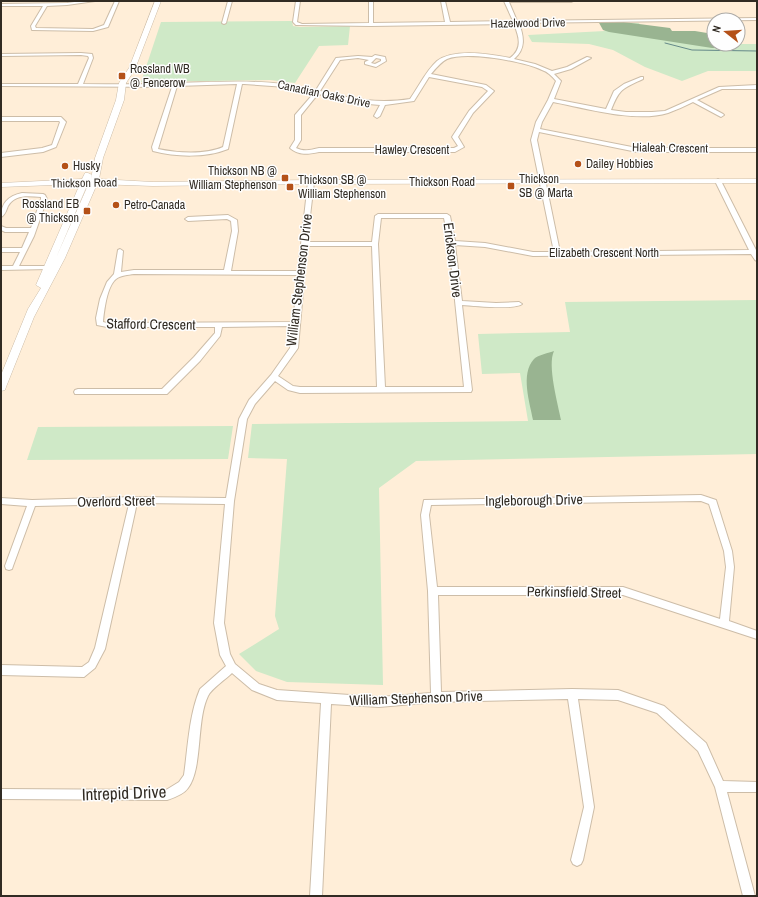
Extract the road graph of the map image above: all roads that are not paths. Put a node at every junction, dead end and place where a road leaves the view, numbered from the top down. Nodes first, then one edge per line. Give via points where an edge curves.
1 (93, 1) edge
2 (117, 1) edge
3 (158, 1) edge
4 (230, 1) edge
5 (298, 1) edge
6 (371, 1) edge
7 (443, 1) edge
8 (506, 1) edge
9 (510, 1) edge
10 (555, 1) edge
11 (571, 1) edge
12 (46, 4) junction
13 (1, 5) edge
14 (757, 19) edge
15 (224, 23) dead end
16 (516, 23) junction
17 (448, 24) junction
18 (371, 25) junction
19 (1, 55) edge
20 (589, 58) dead end
21 (373, 59) dead end
22 (510, 60) junction
23 (551, 73) junction
24 (429, 74) junction
25 (641, 78) dead end
26 (240, 83) junction
27 (1, 85) edge
28 (80, 85) junction
29 (126, 85) junction
30 (175, 85) junction
31 (757, 87) edge
32 (318, 91) junction
33 (551, 100) junction
34 (693, 100) junction
35 (383, 104) junction
36 (608, 110) junction
37 (721, 115) dead end
38 (377, 116) dead end
39 (1, 119) edge
40 (536, 130) junction
41 (757, 150) edge
42 (1, 155) edge
43 (718, 181) junction
44 (757, 181) edge
45 (311, 182) junction
46 (542, 182) junction
47 (88, 184) junction
48 (1, 185) edge
49 (1, 215) edge
50 (188, 219) dead end
51 (1, 228) edge
52 (33, 230) junction
53 (304, 244) junction
54 (375, 244) junction
55 (452, 244) junction
56 (1, 250) edge
57 (24, 250) junction
58 (120, 251) dead end
59 (755, 252) edge
60 (557, 253) junction
61 (757, 259) edge
62 (1, 268) edge
63 (15, 268) junction
64 (47, 268) junction
65 (228, 272) junction
66 (302, 273) junction
67 (117, 276) junction
68 (458, 303) junction
69 (519, 304) dead end
70 (31, 315) junction
71 (297, 324) junction
72 (219, 325) junction
73 (274, 377) junction
74 (1, 387) edge
75 (381, 390) junction
76 (78, 392) dead end
77 (134, 500) junction
78 (1, 501) edge
79 (230, 501) junction
80 (32, 503) junction
81 (9, 566) dead end
82 (433, 591) junction
83 (724, 623) junction
84 (757, 635) edge
85 (232, 667) junction
86 (1, 670) edge
87 (572, 694) junction
88 (436, 697) junction
89 (326, 699) junction
90 (720, 786) junction
91 (757, 787) edge
92 (1, 794) edge
93 (577, 860) dead end
94 (316, 896) edge
95 (749, 896) edge

1 - 12 street
2 - 12 street via 106,26 93,30 34,29 33,26
3 - 29 main road via 132,68 135,71
4 - 15 street
5 - 18 street, Hazelwood Drive via 294,22 298,25
6 - 18 street
7 - 17 street
8 - 16 street
9 - 10 street
10 - 11 street
12 - 13 street
14 - 16 street, Hazelwood Drive
16 - 17 street, Hazelwood Drive
16 - 22 street via 521,47 518,54
17 - 18 street, Hazelwood Drive
19 - 28 street via 90,55
20 - 23 street via 570,68
21 - 32 street via 338,59
22 - 23 street, Canadian Oaks Drive via 530,64
22 - 24 street, Canadian Oaks Drive via 472,54 456,55 437,63
23 - 33 street via 559,81
24 - 32 street, Hawley Crescent via 484,86 491,91 471,112 455,137 461,147 459,149 298,152 293,148 298,140 298,115
24 - 35 street, Canadian Oaks Drive via 412,100
25 - 36 street via 616,92
26 - 30 street, Canadian Oaks Drive
26 - 30 street via 226,148 218,152 164,153 155,150 155,147
26 - 32 street, Canadian Oaks Drive via 282,84
27 - 28 street, Canadian Oaks Drive
28 - 29 street, Canadian Oaks Drive
29 - 30 street, Canadian Oaks Drive
29 - 47 main road via 125,97 120,100 99,158 99,168
31 - 34 street via 721,88
32 - 35 street, Canadian Oaks Drive via 353,101
33 - 36 street
33 - 40 street
34 - 36 street via 666,112 652,114 626,114
34 - 37 street
35 - 38 street
39 - 42 street via 61,119 63,122 54,146 43,150
40 - 41 street, Hialeah Crescent via 637,150
40 - 46 street via 534,140
43 - 44 main road, Thickson Road
43 - 46 main road, Thickson Road
43 - 59 street
45 - 46 main road, Thickson Road
45 - 47 main road, Thickson Road via 117,186
45 - 53 street, William Stephenson Drive
46 - 60 street
47 - 48 main road, Thickson Road
47 - 64 main road
47 - 70 main road via 56,268
49 - 52 street via 6,202 16,196 43,196
50 - 65 street via 228,217 234,220 235,231
51 - 52 street
52 - 57 street
53 - 54 street
53 - 66 street, William Stephenson Drive
54 - 55 street, Erickson Drive via 378,216 447,216
54 - 75 street, Erickson Drive
55 - 60 street, Elizabeth Crescent North via 485,245 533,254
55 - 68 street, Erickson Drive
56 - 57 street
57 - 63 street
58 - 67 street
59 - 60 street, Elizabeth Crescent North
59 - 61 street
62 - 63 street
63 - 64 street
64 - 70 main road
65 - 66 street
65 - 67 street via 134,272
66 - 71 street, William Stephenson Drive
67 - 72 street, Stafford Crescent via 109,284 99,314 99,323
68 - 69 street
68 - 75 street, Erickson Drive via 468,390
70 - 74 main road
71 - 72 street, Stafford Crescent
71 - 73 street, William Stephenson Drive via 294,348
72 - 76 street via 218,334 164,392
73 - 75 street, Erickson Drive via 291,388 300,390
73 - 79 street, William Stephenson Drive via 252,402 243,419
77 - 79 street, Overlord Street
77 - 80 street, Overlord Street
77 - 86 street via 100,649 92,665 84,672
78 - 80 street, Overlord Street
79 - 85 street, William Stephenson Drive via 219,623 225,655
80 - 81 street
82 - 83 street, Perkinsfield Street via 623,591
82 - 83 street, Ingleborough Drive via 427,502 701,498 713,502 728,551 730,567
82 - 88 street, Ingleborough Drive
83 - 84 street, Perkinsfield Street
85 - 89 street, William Stephenson Drive via 256,687 277,695
85 - 92 street, Intrepid Drive via 204,692 198,712 190,777 183,786 167,795
87 - 88 street, William Stephenson Drive
87 - 90 street, William Stephenson Drive via 618,695 660,709 702,747
87 - 93 street via 589,807
88 - 89 street, William Stephenson Drive via 379,702
89 - 94 street
90 - 91 street
90 - 95 street, William Stephenson Drive

